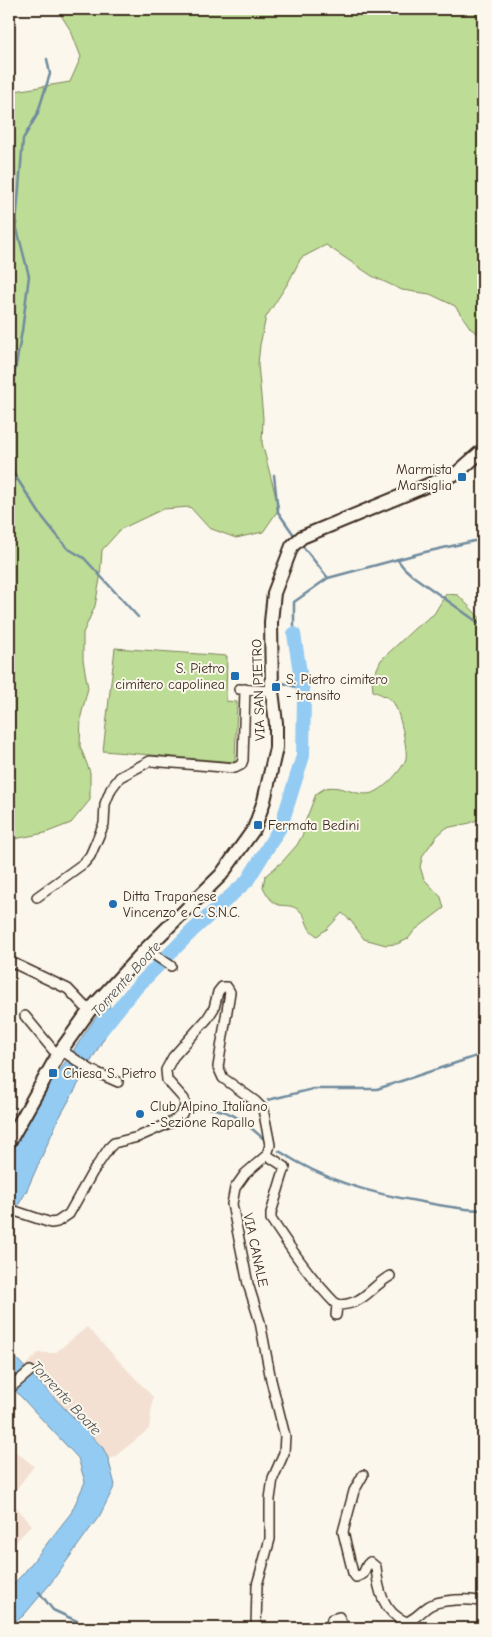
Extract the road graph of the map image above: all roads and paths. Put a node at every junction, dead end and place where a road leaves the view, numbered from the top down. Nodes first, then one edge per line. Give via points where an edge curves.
1 (483, 450) edge
2 (272, 691) junction
3 (37, 897) dead end
4 (146, 949) junction
5 (9, 961) edge
6 (168, 965) dead end
7 (89, 1012) junction
8 (25, 1016) dead end
9 (63, 1054) junction
10 (118, 1082) dead end
11 (9, 1142) edge
12 (267, 1155) junction
13 (12, 1211) edge
14 (390, 1276) dead end
15 (337, 1305) junction
16 (336, 1315) dead end
17 (30, 1371) dead end
18 (9, 1389) edge
19 (363, 1475) dead end
20 (483, 1603) edge
21 (256, 1628) edge
22 (330, 1628) edge
23 (345, 1628) edge

1 - 2 street, VIA SAN PIETRO via 457,473 302,537 292,546 274,593
2 - 3 street via 242,689 244,760 235,768 150,761 120,776 110,789 104,824 90,856
2 - 4 street, VIA SAN PIETRO via 276,748 264,802 254,829 221,876
4 - 6 street
4 - 7 street, VIA SAN PIETRO
5 - 7 street via 68,989
7 - 9 street, VIA SAN PIETRO
8 - 9 street via 53,1050
9 - 10 street
9 - 11 street, VIA SAN PIETRO
12 - 13 street via 270,1145 263,1109 223,1078 218,1067 230,992 227,987 222,987 207,1019 173,1056 166,1070 167,1080 184,1099 182,1114 138,1137 114,1143 92,1173 69,1214 58,1222 51,1223
12 - 15 street via 285,1168 271,1219 301,1264
12 - 21 street, VIA CANALE via 245,1174 235,1188 232,1204 285,1436 284,1453 273,1478 270,1538 257,1585
14 - 15 street via 360,1300
15 - 16 street
17 - 18 street
19 - 20 street via 354,1492 344,1532 356,1577 363,1574 366,1565 373,1563 380,1593 389,1610 406,1622 414,1620 431,1605 470,1599
22 - 23 street via 332,1619 339,1618

